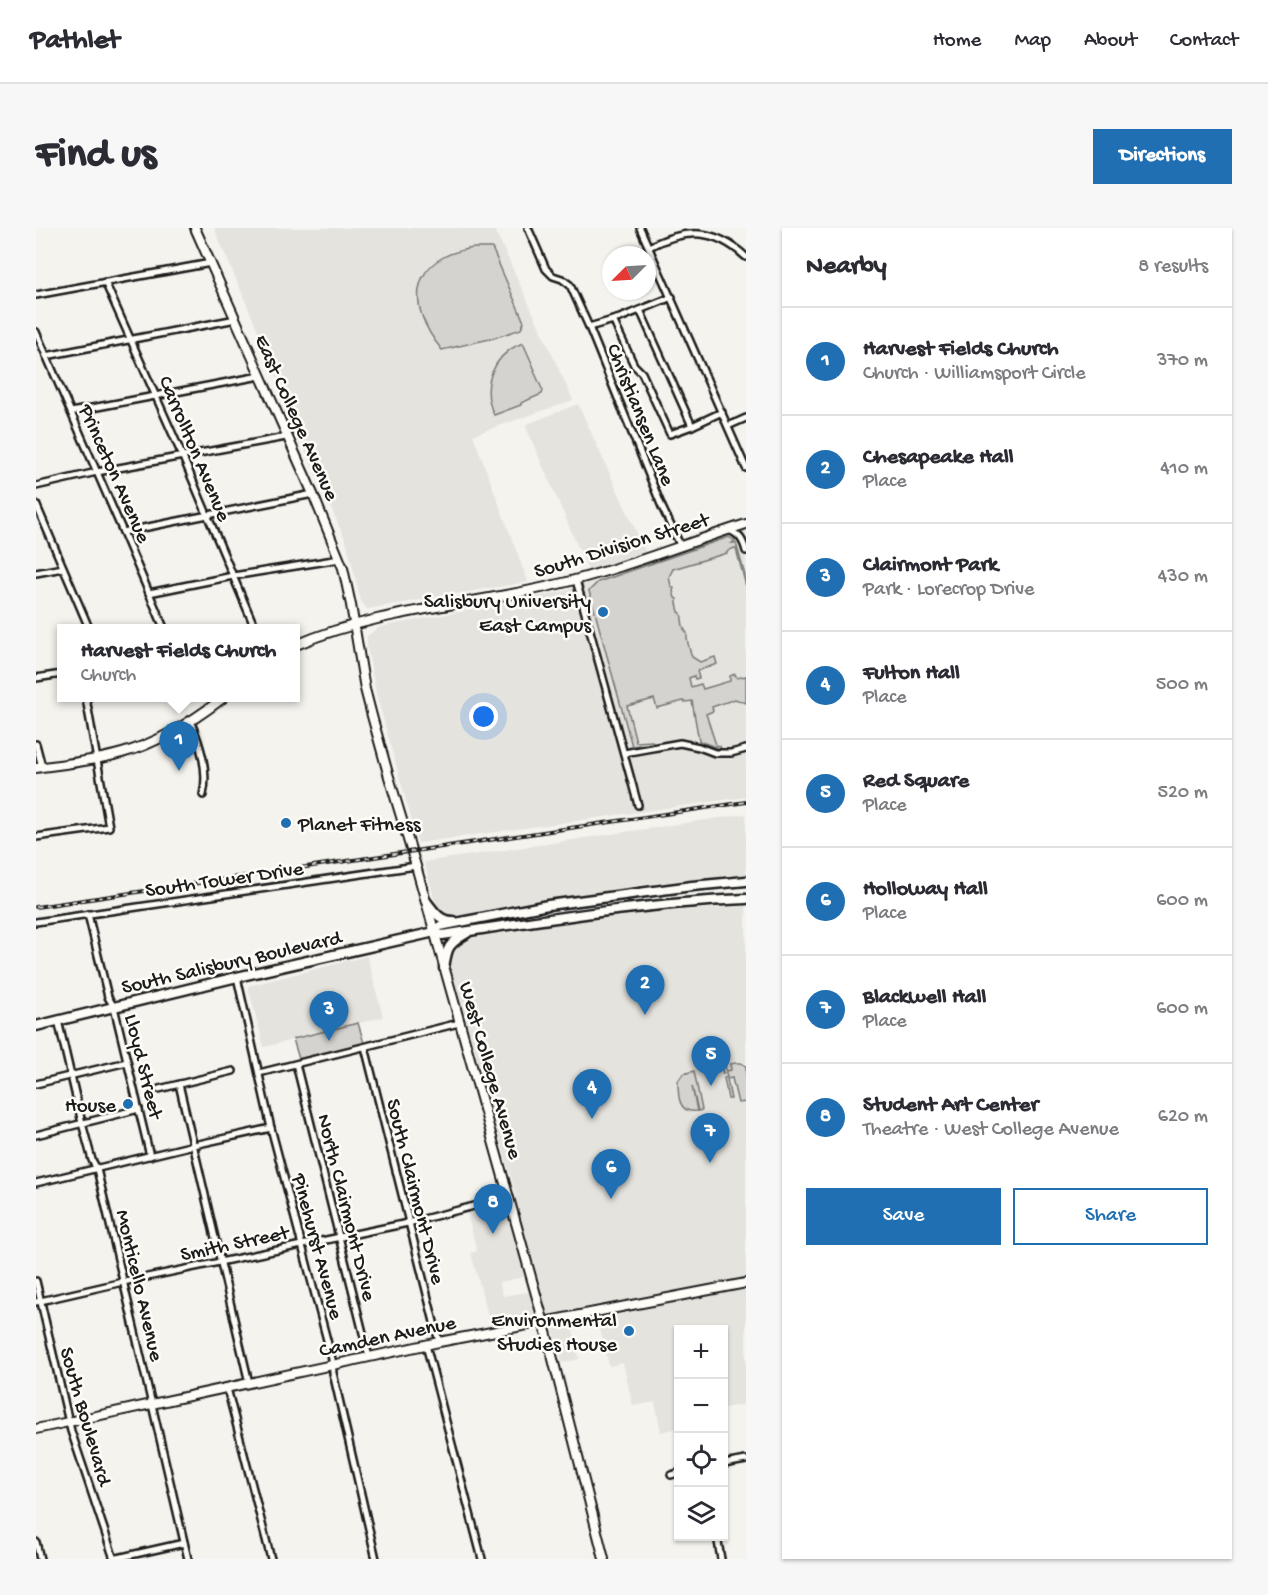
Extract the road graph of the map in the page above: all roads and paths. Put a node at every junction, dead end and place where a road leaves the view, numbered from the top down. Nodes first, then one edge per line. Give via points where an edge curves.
1 (195, 228) edge
2 (528, 228) edge
3 (640, 228) edge
4 (703, 230) edge
5 (649, 246) edge
6 (651, 246) edge
7 (746, 255) edge
8 (656, 262) edge
9 (211, 263) junction
10 (105, 282) junction
11 (36, 295) edge
12 (672, 297) junction
13 (640, 310) junction
14 (236, 319) junction
15 (613, 320) junction
16 (589, 327) junction
17 (36, 332) edge
18 (131, 339) junction
19 (46, 356) junction
20 (260, 376) junction
21 (156, 397) junction
22 (71, 412) junction
23 (722, 412) junction
24 (746, 418) edge
25 (692, 426) junction
26 (728, 426) junction
27 (286, 437) junction
28 (182, 455) junction
29 (746, 468) edge
30 (97, 472) junction
31 (36, 486) edge
32 (313, 494) junction
33 (36, 504) edge
34 (208, 516) junction
35 (746, 524) edge
36 (728, 530) junction
37 (123, 532) junction
38 (681, 547) junction
39 (746, 551) edge
40 (340, 559) junction
41 (63, 568) junction
42 (36, 573) edge
43 (233, 576) junction
44 (576, 580) junction
45 (150, 593) junction
46 (87, 624) edge
47 (162, 624) edge
48 (253, 624) edge
49 (354, 625) junction
50 (300, 643) edge
51 (57, 675) edge
52 (36, 678) edge
53 (87, 702) edge
54 (216, 702) edge
55 (190, 720) junction
56 (36, 744) edge
57 (746, 749) edge
58 (624, 753) junction
59 (97, 759) junction
60 (39, 768) edge
61 (203, 795) dead end
62 (638, 805) dead end
63 (36, 837) edge
64 (417, 866) junction
65 (746, 881) edge
66 (613, 896) junction
67 (746, 899) edge
68 (426, 901) junction
69 (88, 914) junction
70 (574, 915) junction
71 (36, 922) edge
72 (459, 922) junction
73 (473, 930) junction
74 (434, 932) junction
75 (444, 968) junction
76 (237, 977) junction
77 (114, 1007) junction
78 (58, 1020) junction
79 (459, 1023) junction
80 (36, 1026) edge
81 (364, 1047) junction
82 (127, 1062) junction
83 (296, 1064) junction
84 (233, 1071) dead end
85 (259, 1073) junction
86 (71, 1076) junction
87 (36, 1084) edge
88 (179, 1084) junction
89 (159, 1089) dead end
90 (139, 1109) junction
91 (82, 1123) junction
92 (271, 1128) junction
93 (36, 1135) edge
94 (194, 1145) junction
95 (150, 1156) junction
96 (97, 1169) junction
97 (36, 1183) edge
98 (509, 1197) junction
99 (408, 1223) junction
100 (338, 1238) junction
101 (301, 1245) junction
102 (220, 1263) junction
103 (36, 1281) edge
104 (123, 1282) junction
105 (746, 1282) edge
106 (38, 1302) edge
107 (543, 1321) junction
108 (439, 1342) junction
109 (426, 1345) junction
110 (369, 1357) junction
111 (332, 1365) junction
112 (249, 1383) junction
113 (227, 1388) junction
114 (152, 1404) junction
115 (69, 1422) junction
116 (36, 1429) edge
117 (746, 1460) edge
118 (728, 1463) edge
119 (671, 1474) dead end
120 (674, 1474) edge
121 (718, 1541) edge
122 (36, 1542) edge
123 (184, 1543) junction
124 (40, 1559) edge
125 (113, 1559) edge
126 (188, 1559) edge
127 (271, 1559) edge
128 (375, 1559) edge
129 (482, 1559) edge
130 (604, 1559) edge
131 (721, 1559) edge

1 - 9 street, East College Avenue
2 - 16 street, Christiansen Lane via 546,269 570,285
3 - 5 street
4 - 6 street via 673,236
4 - 7 street
8 - 12 street
9 - 10 street
9 - 14 street, East College Avenue
10 - 11 street
10 - 18 street, Carrollton Avenue
12 - 13 street
12 - 23 street
13 - 15 street
13 - 25 street
14 - 18 street
14 - 20 street, East College Avenue
15 - 16 street
15 - 25 street via 670,434
16 - 38 street, Christiansen Lane
17 - 19 street, Princeton Avenue
18 - 19 street
18 - 21 street, Carrollton Avenue
19 - 22 street, Princeton Avenue
20 - 21 street
20 - 27 street, East College Avenue
21 - 22 street
21 - 28 street, Carrollton Avenue
22 - 30 street, Princeton Avenue
23 - 25 street
23 - 26 street
24 - 26 street
26 - 29 street
27 - 28 street
27 - 32 street, East College Avenue
28 - 30 street
28 - 34 street, Carrollton Avenue
30 - 31 street
30 - 37 street, Princeton Avenue
32 - 34 street
32 - 40 street, East College Avenue
33 - 41 street
34 - 37 street
34 - 43 street, Carrollton Avenue
35 - 36 street, South Division Street
36 - 38 street, South Division Street
36 - 39 street via 738,534
37 - 45 street, Princeton Avenue
38 - 44 street, South Division Street
40 - 43 street
40 - 49 street, East College Avenue
41 - 42 street
41 - 46 street
43 - 45 street
43 - 48 street, Carrollton Avenue
44 - 49 street, South Division Street
44 - 58 street
45 - 47 street, Princeton Avenue
49 - 50 street, South Division Street
49 - 64 street, West College Avenue via 367,698
51 - 52 street
53 - 59 street
54 - 55 street
55 - 59 street via 137,748
55 - 61 street via 204,766
56 - 60 street
57 - 58 street via 715,753 680,743
58 - 62 street
59 - 60 street
59 - 63 street via 109,827
64 - 68 street, West College Avenue
64 - 69 street, South Tower Drive
65 - 66 main road, South Salisbury Boulevard
66 - 70 main road via 602,903 577,907
66 - 72 main road, South Salisbury Boulevard
67 - 70 main road, South Salisbury Boulevard
68 - 72 main road via 442,919
68 - 74 street, West College Avenue
69 - 71 street, South Tower Drive
69 - 77 street, Lloyd Street via 108,997
70 - 73 main road, South Salisbury Boulevard
72 - 74 main road, South Salisbury Boulevard via 440,926
73 - 74 main road, South Salisbury Boulevard via 442,935
73 - 75 main road via 455,940 447,950
74 - 75 street, West College Avenue
74 - 76 main road, South Salisbury Boulevard
75 - 79 street, West College Avenue
76 - 77 main road, South Salisbury Boulevard
76 - 85 street, Pinehurst Avenue
77 - 78 main road, South Salisbury Boulevard
77 - 82 street, Lloyd Street
78 - 80 main road, South Salisbury Boulevard
78 - 86 street, Monticello Avenue
79 - 81 street
79 - 98 street, West College Avenue
81 - 83 street
81 - 99 street, South Clairmont Drive
82 - 86 street
82 - 90 street, Lloyd Street
83 - 85 street
83 - 100 street, North Clairmont Drive
84 - 88 street
85 - 92 street, Pinehurst Avenue
86 - 87 street
86 - 91 street, Monticello Avenue
88 - 89 street
88 - 94 street
90 - 91 street
90 - 95 street, Lloyd Street
91 - 93 street
91 - 96 street, Monticello Avenue
92 - 94 street
92 - 101 street, Pinehurst Avenue
94 - 95 street
94 - 102 street
95 - 96 street
96 - 97 street
96 - 104 street, Monticello Avenue
98 - 99 street, Smith Street
98 - 107 street, West College Avenue
99 - 100 street, Smith Street
99 - 108 street, South Clairmont Drive
100 - 101 street, Smith Street
100 - 110 street, North Clairmont Drive
101 - 102 street, Smith Street
101 - 111 street, Pinehurst Avenue
102 - 104 street, Smith Street
102 - 112 street
103 - 106 street, South Boulevard
104 - 106 street, Smith Street
104 - 114 street, Monticello Avenue
105 - 107 street, Camden Avenue
106 - 115 street, South Boulevard
107 - 108 street, Camden Avenue
107 - 130 street, West College Avenue
108 - 109 street, Camden Avenue
109 - 110 street, Camden Avenue
109 - 129 street
110 - 111 street, Camden Avenue
111 - 112 street, Camden Avenue
111 - 128 street, Pinehurst Avenue
112 - 113 street, Camden Avenue
113 - 114 street, Camden Avenue
113 - 127 street
114 - 115 street, Camden Avenue
114 - 123 street, Monticello Avenue
115 - 116 street, Camden Avenue
115 - 125 street, South Boulevard
117 - 118 street
119 - 120 street
121 - 131 street
122 - 124 street
123 - 125 street
123 - 126 street, Monticello Avenue

